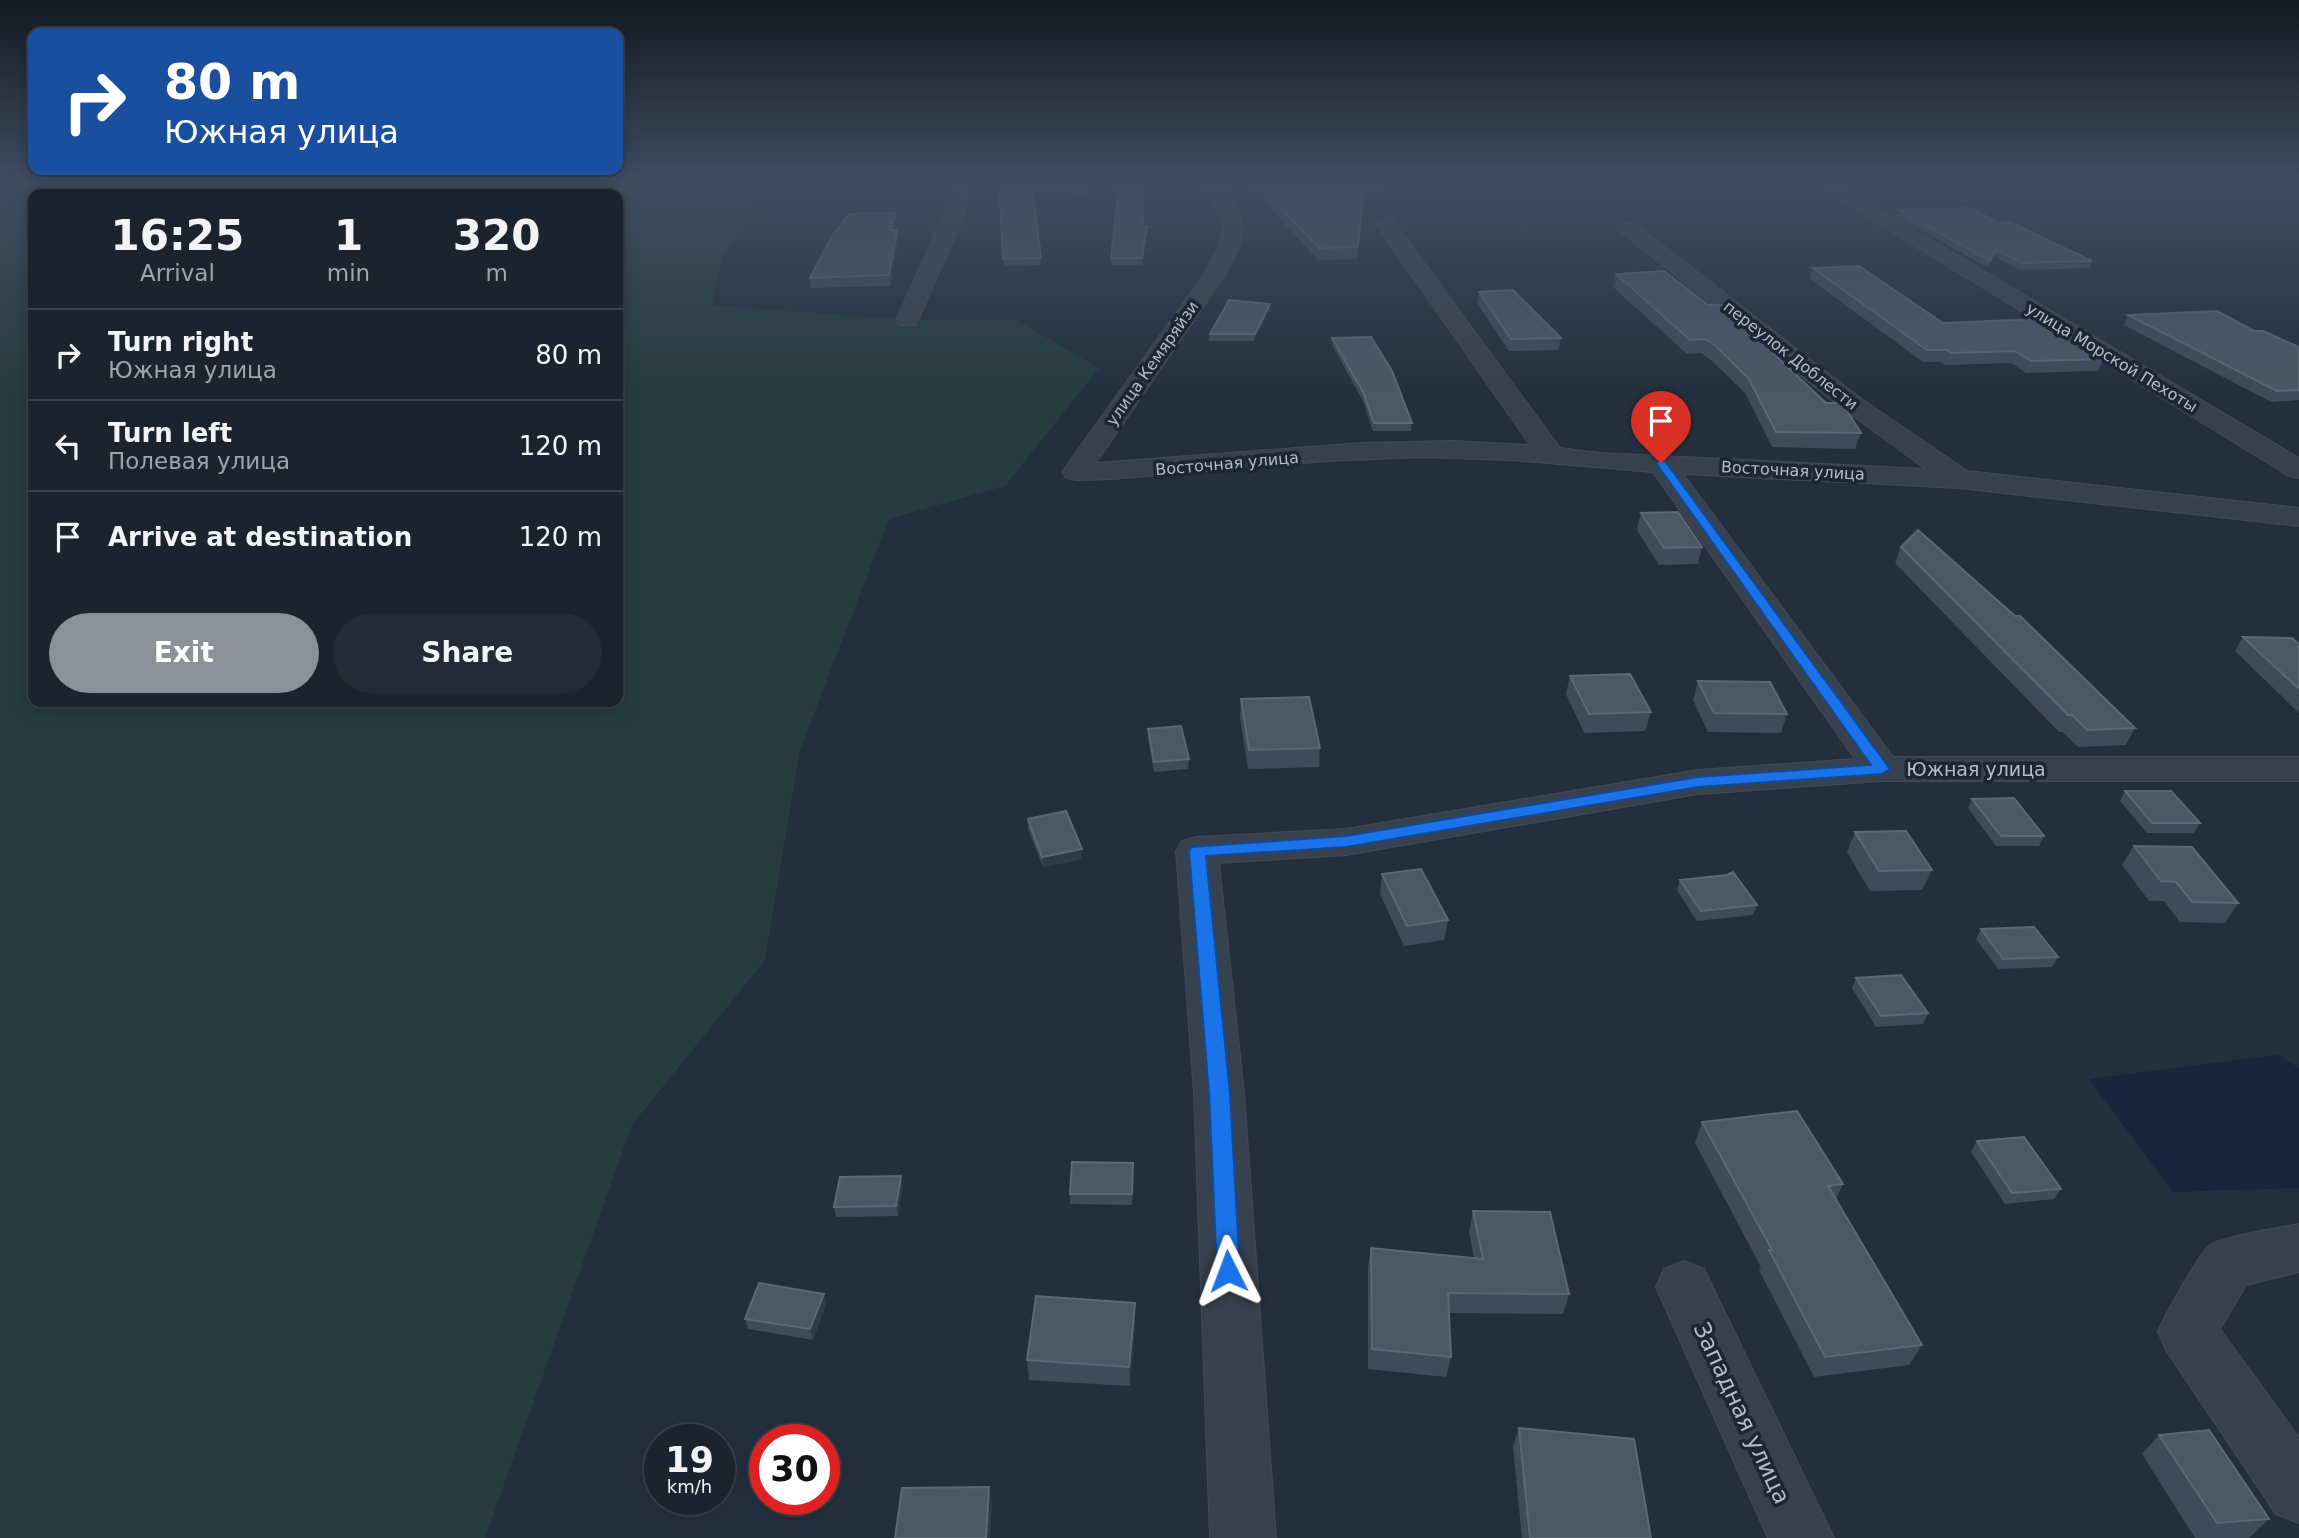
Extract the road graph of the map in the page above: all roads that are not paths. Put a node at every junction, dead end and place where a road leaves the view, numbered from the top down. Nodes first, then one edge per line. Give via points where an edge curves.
1 (938, 252) edge
2 (1227, 252) edge
3 (1406, 252) edge
4 (1660, 252) edge
5 (1936, 252) edge
6 (907, 320) dead end
7 (1550, 453) junction
8 (1661, 463) junction
9 (2299, 470) edge
10 (1076, 472) joint
11 (1959, 479) junction
12 (2299, 517) edge
13 (1882, 769) junction
14 (2299, 769) edge
15 (2299, 1248) edge
16 (1684, 1287) dead end
17 (2299, 1491) edge
18 (1242, 1538) edge
19 (1801, 1538) edge

1 - 6 street
2 - 10 street, улица Кемяряйзи
3 - 7 street
4 - 11 street, переулок Доблести via 1847,400
5 - 9 street, улица Морской Пехоты
7 - 8 street, Восточная улица
7 - 10 street, Восточная улица via 1360,451
8 - 11 street, Восточная улица
8 - 13 street
11 - 12 street, Восточная улица
13 - 14 street, Южная улица
13 - 18 street, Южная улица via 1698,782 1346,842 1197,851 1219,1093
15 - 17 street via 2228,1264 2187,1331
16 - 19 street, Западная улица

